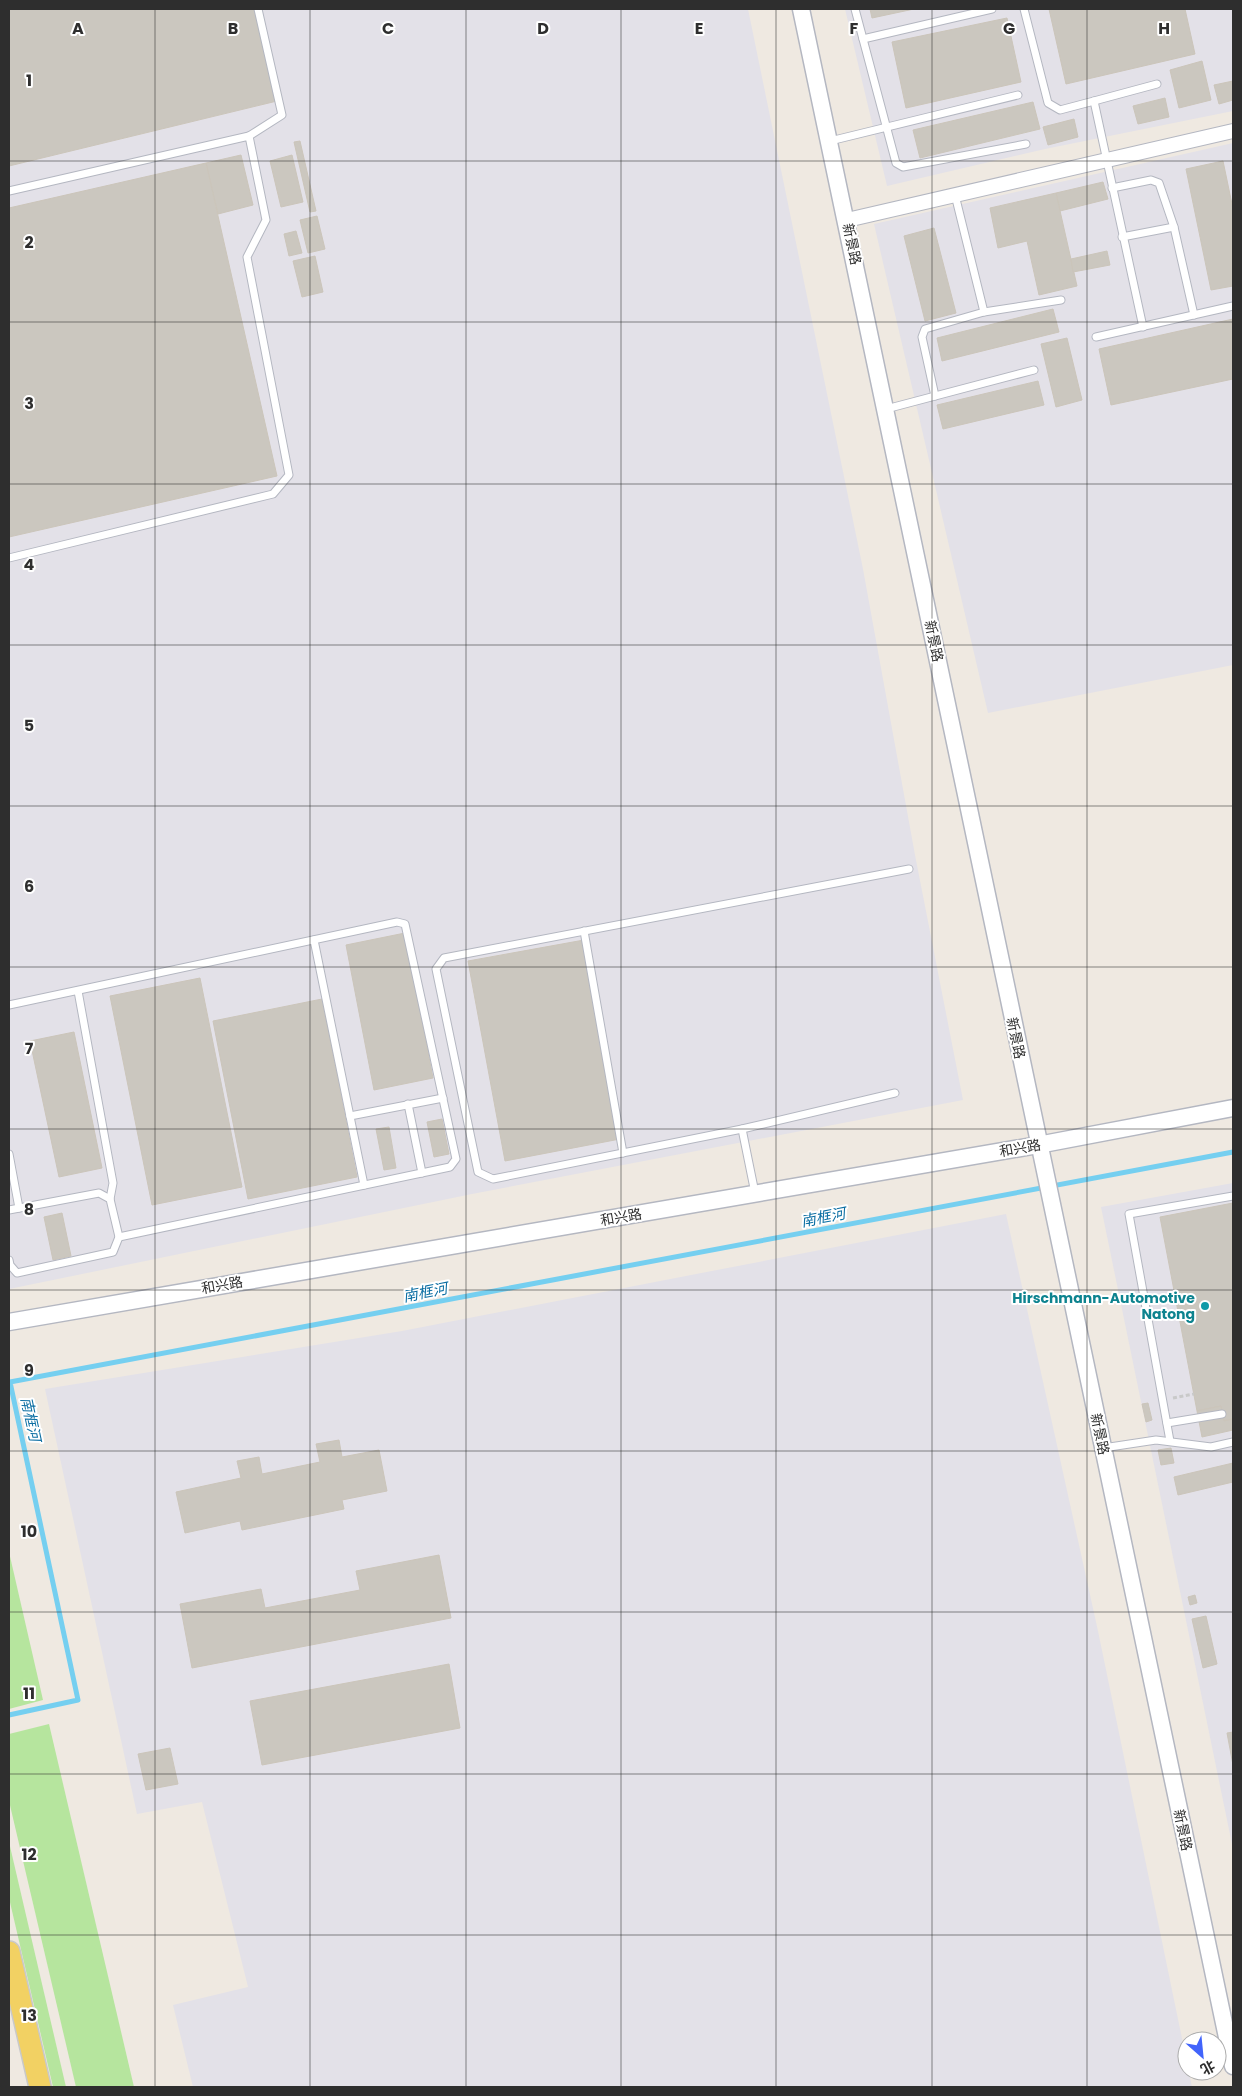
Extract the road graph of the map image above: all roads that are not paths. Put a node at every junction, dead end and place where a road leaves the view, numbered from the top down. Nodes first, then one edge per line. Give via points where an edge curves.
1 (258, 9) edge
2 (801, 9) edge
3 (855, 9) edge
4 (992, 9) edge
5 (1024, 9) edge
6 (863, 39) junction
7 (1157, 84) dead end
8 (1018, 95) dead end
9 (1094, 102) junction
10 (886, 128) junction
11 (1233, 131) edge
12 (250, 136) junction
13 (830, 141) junction
14 (1026, 144) dead end
15 (1105, 161) junction
16 (1112, 188) junction
17 (9, 191) edge
18 (955, 195) junction
19 (847, 220) junction
20 (1174, 227) junction
21 (1122, 237) junction
22 (1061, 300) dead end
23 (1233, 306) edge
24 (984, 312) junction
25 (1194, 315) junction
26 (1143, 327) junction
27 (1096, 337) dead end
28 (1034, 370) dead end
29 (936, 396) junction
30 (886, 409) junction
31 (9, 558) edge
32 (909, 869) dead end
33 (584, 931) junction
34 (314, 940) junction
35 (78, 990) junction
36 (9, 1005) edge
37 (895, 1093) dead end
38 (443, 1098) junction
39 (408, 1104) junction
40 (1233, 1108) edge
41 (350, 1116) junction
42 (742, 1129) junction
43 (1038, 1145) junction
44 (623, 1153) junction
45 (9, 1154) edge
46 (422, 1173) junction
47 (364, 1185) junction
48 (755, 1194) junction
49 (1233, 1196) edge
50 (110, 1199) junction
51 (19, 1208) junction
52 (9, 1210) edge
53 (119, 1237) junction
54 (9, 1260) edge
55 (9, 1322) edge
56 (1222, 1414) dead end
57 (1167, 1423) junction
58 (1170, 1441) junction
59 (1233, 1442) edge
60 (1103, 1448) junction
61 (9, 1952) edge
62 (1233, 2066) edge
63 (40, 2087) edge

1 - 12 lane via 282,115
2 - 13 street, 新景路
3 - 6 lane
4 - 6 lane
5 - 9 lane via 1048,103 1060,110
6 - 10 lane
7 - 9 lane
8 - 10 lane
9 - 15 lane
10 - 13 lane
10 - 14 lane via 896,163 903,167
11 - 15 street
12 - 17 lane
12 - 31 lane via 266,220 247,257 289,475 274,494
13 - 19 street, 新景路
15 - 16 lane
15 - 18 street
16 - 20 lane via 1152,180 1159,183
16 - 21 lane
18 - 19 street
18 - 24 lane
19 - 30 street, 新景路
20 - 21 lane
20 - 25 lane
21 - 26 lane
22 - 24 lane
23 - 25 lane
24 - 29 lane via 925,329 922,337
25 - 26 lane
26 - 27 lane
28 - 29 lane
29 - 30 lane
30 - 43 street, 新景路
32 - 33 lane
33 - 44 lane
33 - 44 lane via 444,958 436,970 478,1172 493,1179
34 - 35 lane
34 - 38 lane via 397,922 405,924
34 - 41 lane
35 - 36 lane
35 - 50 lane via 113,1183
37 - 42 lane
38 - 39 lane
38 - 46 lane via 456,1159 450,1167
39 - 41 lane
39 - 46 lane
40 - 43 street, 和兴路
41 - 47 lane
42 - 44 lane
42 - 48 lane
43 - 48 street, 和兴路
43 - 60 street, 新景路
45 - 51 lane
46 - 47 lane
47 - 53 lane
48 - 55 street, 和兴路
49 - 57 lane via 1129,1214
50 - 51 lane via 99,1193
50 - 53 lane
51 - 52 lane
53 - 54 lane via 113,1252 17,1273
56 - 57 lane
57 - 58 lane
58 - 59 lane via 1211,1447
58 - 60 lane
60 - 62 street, 新景路
61 - 63 main road

